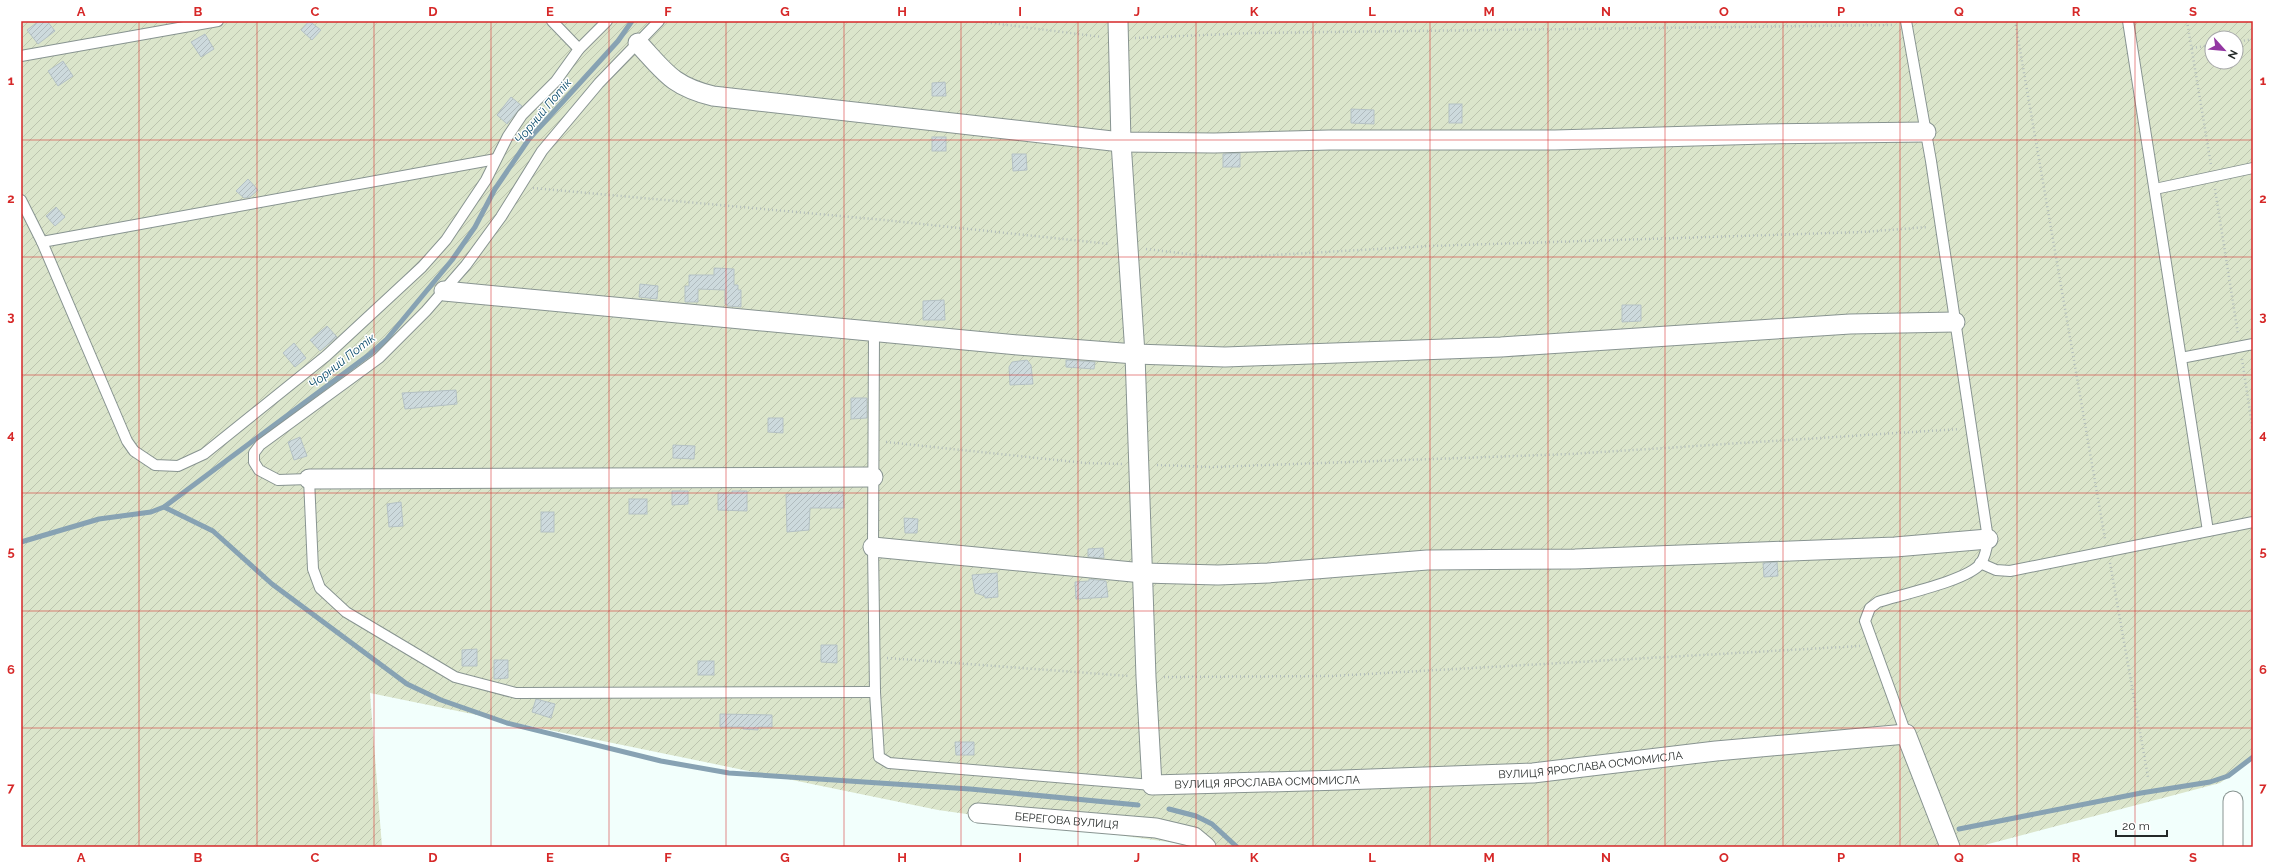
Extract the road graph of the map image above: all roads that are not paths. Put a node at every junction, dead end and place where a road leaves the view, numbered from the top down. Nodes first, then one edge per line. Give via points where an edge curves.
1 (218, 21) edge
2 (552, 21) edge
3 (606, 21) edge
4 (659, 21) edge
5 (2128, 21) edge
6 (1906, 23) edge
7 (1119, 30) edge
8 (638, 43) junction
9 (579, 49) junction
10 (21, 56) edge
11 (1926, 132) junction
12 (1121, 142) junction
13 (496, 159) junction
14 (2253, 168) edge
15 (2155, 189) junction
16 (21, 200) edge
17 (42, 242) junction
18 (444, 290) junction
19 (1955, 322) junction
20 (874, 332) junction
21 (2253, 344) edge
22 (1135, 354) junction
23 (2181, 358) junction
24 (873, 477) junction
25 (309, 479) junction
26 (2253, 522) edge
27 (2208, 531) junction
28 (1988, 539) junction
29 (873, 547) junction
30 (1980, 563) junction
31 (1143, 573) junction
32 (875, 692) junction
33 (1906, 734) junction
34 (1152, 784) junction
35 (2233, 801) dead end
36 (978, 813) dead end
37 (1206, 847) edge
38 (1950, 847) edge
39 (2233, 847) edge

1 - 10 lane
2 - 9 lane
3 - 9 lane
4 - 8 lane
5 - 15 lane
6 - 11 lane
7 - 12 street
8 - 12 street via 670,78 684,87 714,96
8 - 18 lane via 599,83 542,151 501,217
9 - 13 lane via 556,81 522,115
11 - 12 street via 1555,140
11 - 19 lane
12 - 22 street
13 - 17 lane
13 - 17 lane via 468,209 446,240 422,267 326,356 204,454 178,466 154,465 134,451 127,441
14 - 15 lane
15 - 23 lane
16 - 17 lane
18 - 20 street
18 - 25 lane via 379,358 286,424 254,453 254,462 259,470 278,480
19 - 22 street via 1850,324 1501,347 1225,357
19 - 28 lane
20 - 22 street
20 - 24 lane
21 - 23 lane
22 - 31 street
23 - 27 lane
24 - 25 street
24 - 29 lane
25 - 32 lane via 313,569 320,588 346,612 455,677 516,693
26 - 27 lane
27 - 30 lane via 2010,571 1996,570
28 - 30 lane
28 - 31 street via 1895,548 1575,559 1427,560 1268,573
29 - 31 street
29 - 32 lane
30 - 33 lane via 1967,575 1878,602 1870,608 1865,621
31 - 34 street
32 - 34 lane via 877,751 883,762
33 - 34 street, ВУЛИЦЯ ЯРОСЛАВА ОСМОМИСЛА via 1533,773
33 - 38 street
35 - 39 street
36 - 37 street, БЕРЕГОВА ВУЛИЦЯ via 1156,828 1194,836

